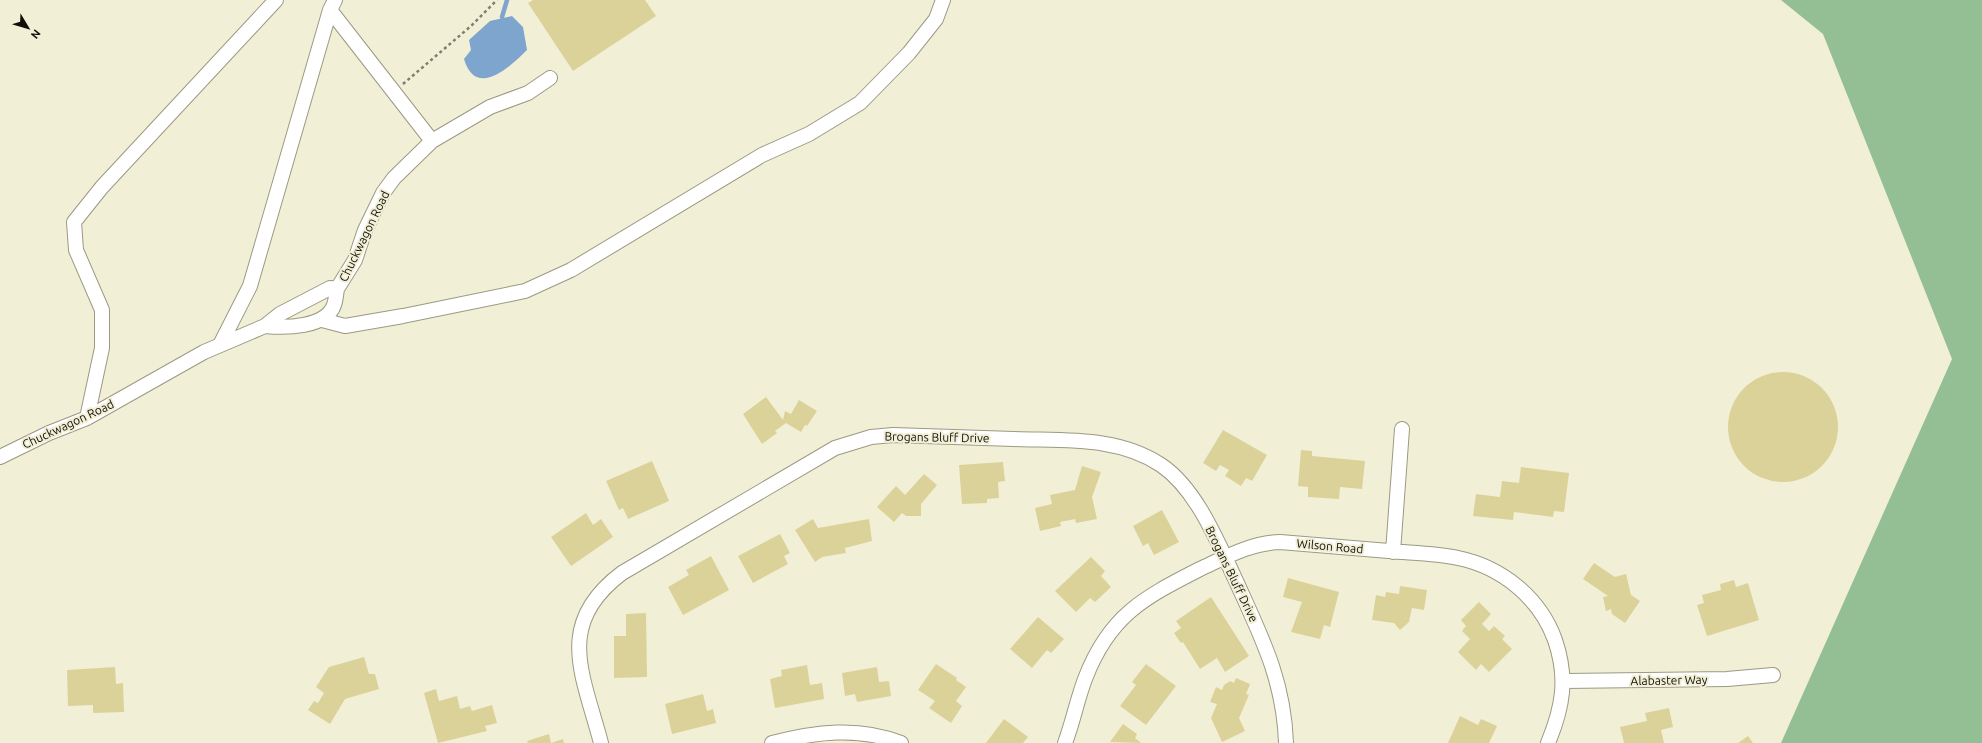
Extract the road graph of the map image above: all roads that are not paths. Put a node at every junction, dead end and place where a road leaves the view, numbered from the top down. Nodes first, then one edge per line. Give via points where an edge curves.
1 (276, 0) edge
2 (943, 0) edge
3 (332, 5) edge
4 (550, 78) dead end
5 (432, 141) junction
6 (337, 289) junction
7 (322, 320) junction
8 (265, 326) junction
9 (220, 345) junction
10 (86, 418) junction
11 (1402, 429) dead end
12 (0, 457) edge
13 (1393, 552) junction
14 (1225, 557) junction
15 (1773, 676) dead end
16 (1564, 681) junction
17 (601, 743) edge
18 (772, 743) edge
19 (901, 743) edge
20 (1065, 743) edge
21 (1286, 743) edge
22 (1548, 743) edge

1 - 10 street via 102,187 74,222 76,250 102,310 102,348
2 - 7 street via 936,18 909,53 860,103 809,134 762,155 571,270 526,291 404,316 345,326
3 - 5 street via 392,90
3 - 9 street via 250,286
4 - 5 street, Chuckwagon Road via 528,93 490,107
5 - 6 street, Chuckwagon Road via 383,192 365,230 355,260
6 - 7 street, Chuckwagon Road via 334,306
6 - 8 street, Chuckwagon Road via 330,288 280,314
7 - 8 street, Chuckwagon Road via 283,328
8 - 9 street, Chuckwagon Road
9 - 10 street, Chuckwagon Road
10 - 12 street, Chuckwagon Road
11 - 13 street
13 - 14 street, Wilson Road via 1280,542 1263,543
13 - 16 street, Wilson Road via 1457,557 1505,576 1533,601 1552,632 1562,663
14 - 17 street, Brogans Bluff Drive via 1187,490 1161,465 1132,450 1093,442 909,436 871,437 852,441 813,459 622,573 606,585 593,600 584,615 579,651
14 - 20 street, Wilson Road via 1158,590 1118,622 1107,635 1092,663
14 - 21 street, Brogans Bluff Drive via 1267,647 1285,719
15 - 16 street, Alabaster Way
16 - 22 street, Wilson Road via 1562,704
18 - 19 street via 825,732 851,732 874,734

